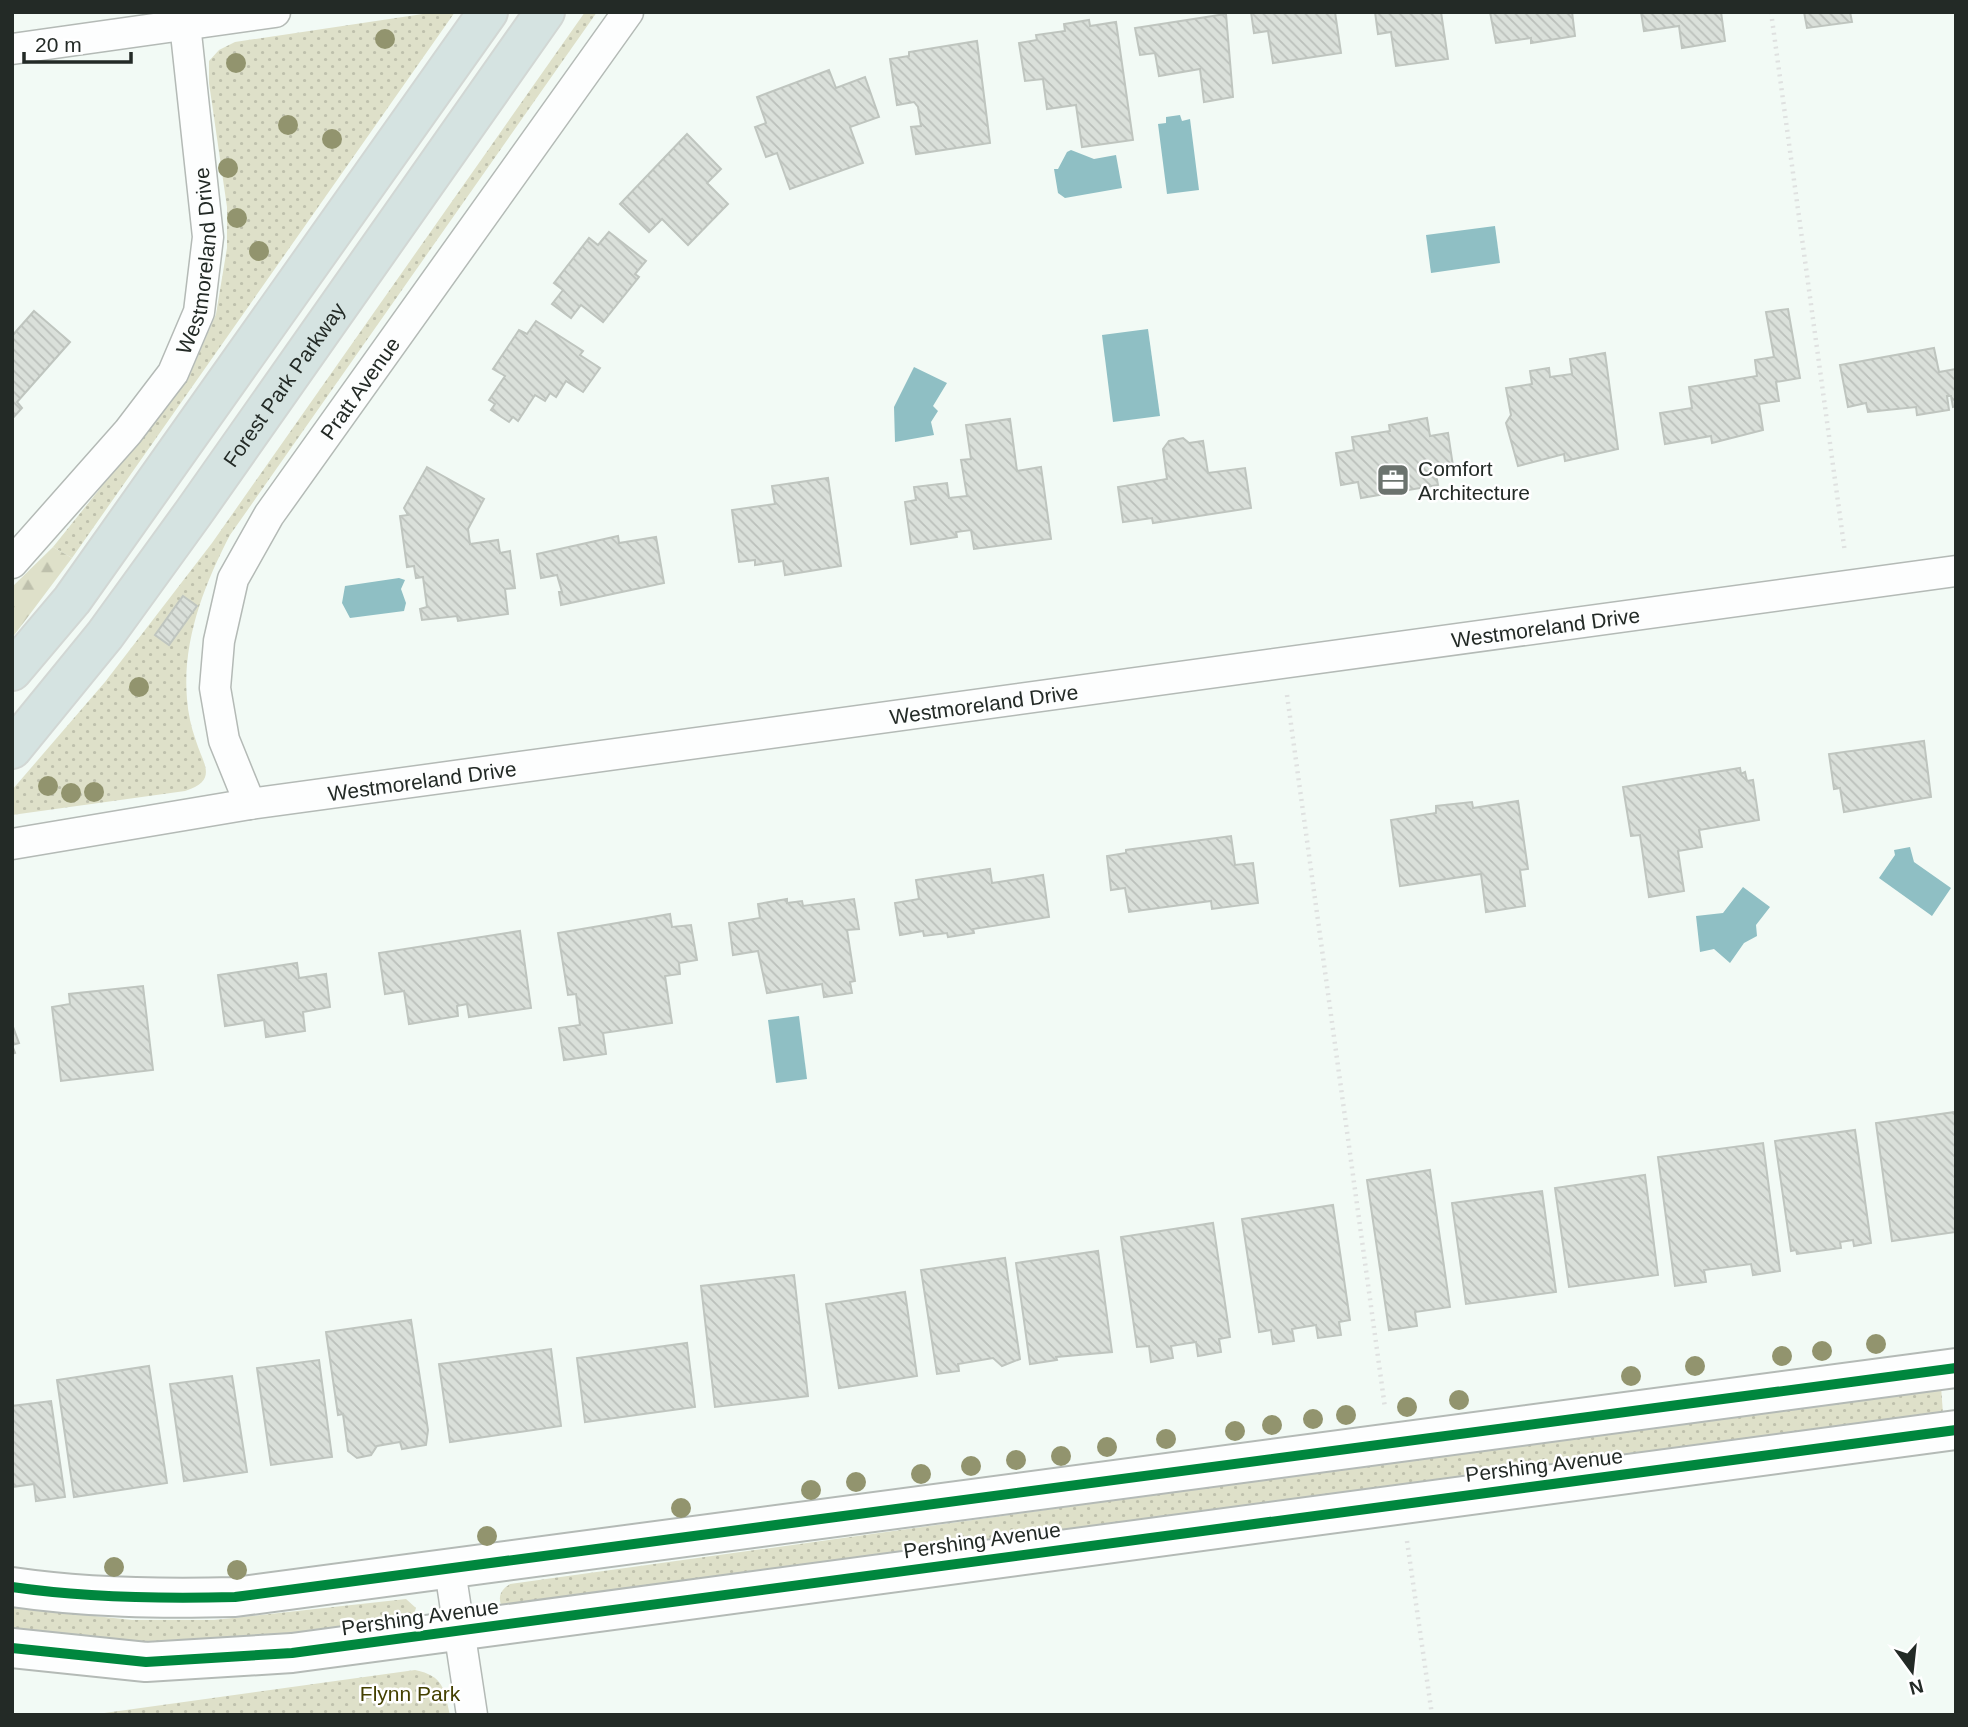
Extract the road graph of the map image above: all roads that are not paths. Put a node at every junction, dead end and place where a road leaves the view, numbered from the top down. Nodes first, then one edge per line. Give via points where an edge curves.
1 (275, 12) edge
2 (488, 12) edge
3 (544, 12) edge
4 (628, 12) edge
5 (185, 24) junction
6 (12, 49) edge
7 (12, 563) edge
8 (1956, 571) edge
9 (12, 671) edge
10 (12, 749) edge
11 (250, 804) junction
12 (12, 844) edge
13 (1956, 1368) edge
14 (1956, 1430) edge
15 (450, 1570) junction
16 (12, 1587) edge
17 (460, 1630) junction
18 (12, 1648) edge
19 (472, 1715) edge

1 - 5 street
2 - 9 highway via 72,600
3 - 10 highway, Forest Park Parkway via 194,512 105,635
4 - 11 street, Pratt Avenue via 269,515 233,579 219,641 215,688 224,740
5 - 6 street
5 - 7 street, Westmoreland Drive via 208,237 199,312 173,373 128,432
8 - 11 street, Westmoreland Drive
11 - 12 street, Westmoreland Drive
13 - 15 street, Pershing Avenue
14 - 17 street, Pershing Avenue
15 - 16 street, Pershing Avenue via 235,1597 151,1599
15 - 17 street
17 - 18 street, Pershing Avenue via 225,1659 146,1662
17 - 19 street

